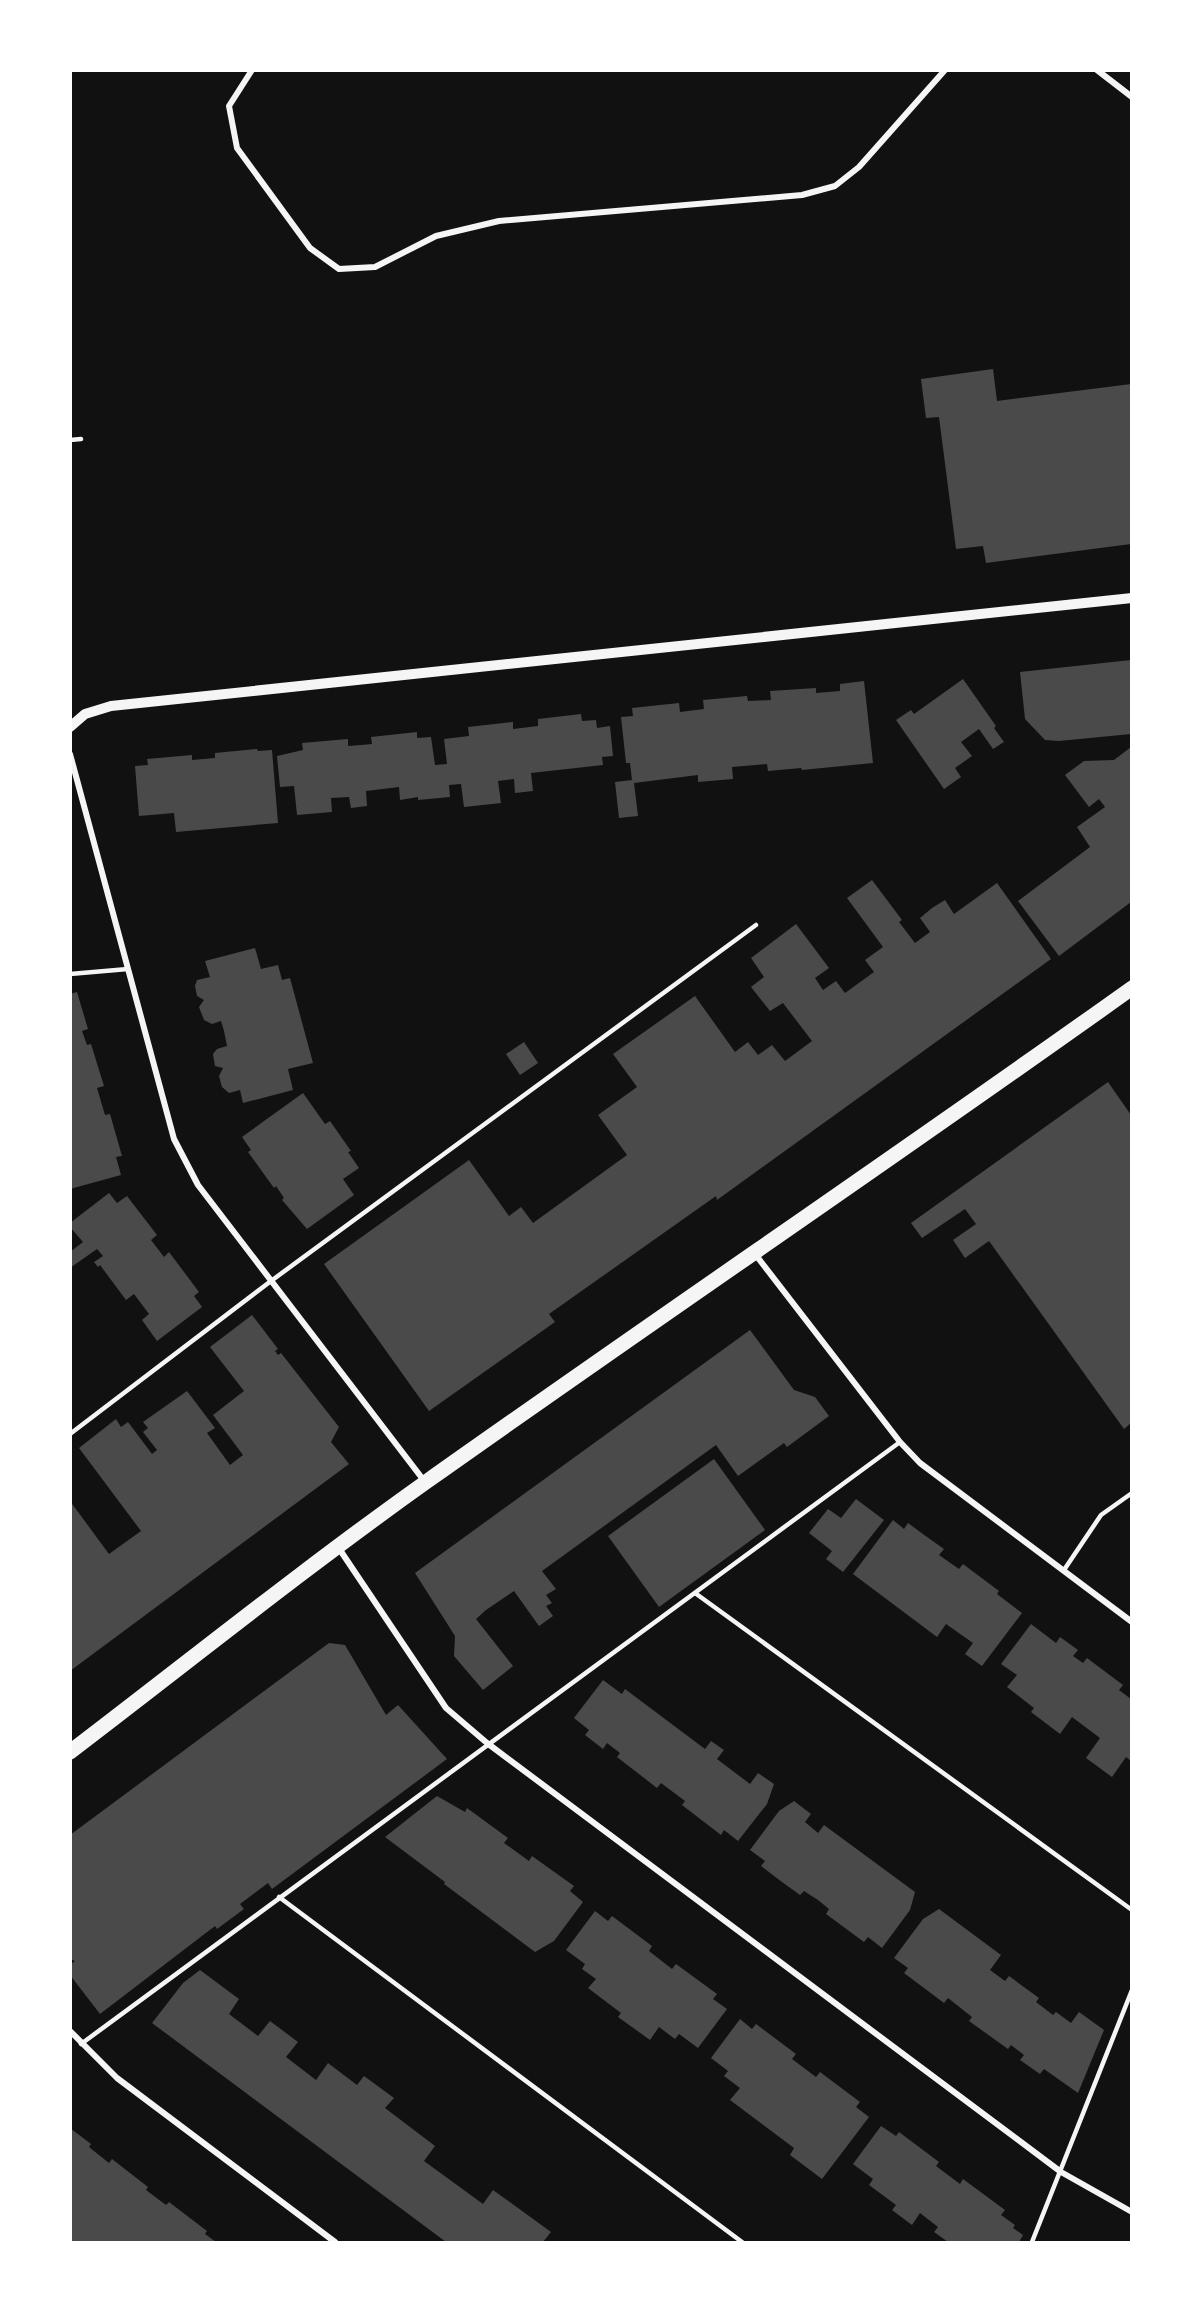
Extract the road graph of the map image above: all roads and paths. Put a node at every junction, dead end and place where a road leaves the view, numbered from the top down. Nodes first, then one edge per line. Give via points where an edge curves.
1 (252, 70) edge
2 (945, 70) edge
3 (1097, 70) edge
4 (1131, 97) edge
5 (81, 439) dead end
6 (70, 440) edge
7 (1131, 598) edge
8 (70, 727) edge
9 (70, 754) edge
10 (756, 925) dead end
11 (128, 969) junction
12 (70, 974) edge
13 (1131, 988) edge
14 (755, 1254) junction
15 (271, 1281) junction
16 (70, 1434) edge
17 (900, 1442) junction
18 (425, 1483) junction
19 (1131, 1493) edge
20 (338, 1546) junction
21 (1064, 1570) junction
22 (695, 1593) junction
23 (1131, 1622) edge
24 (487, 1743) junction
25 (70, 1752) edge
26 (279, 1897) junction
27 (1131, 1910) edge
28 (1131, 1990) edge
29 (70, 2031) edge
30 (81, 2044) junction
31 (1060, 2172) junction
32 (1131, 2212) edge
33 (335, 2242) edge
34 (742, 2242) edge
35 (1032, 2242) edge

1 - 2 street via 229,106 237,148 310,248 339,268 375,267 436,236 499,221 802,195 835,186 859,167
3 - 4 street
5 - 6 lane
7 - 8 street via 111,706 85,714
9 - 11 street
10 - 15 lane
11 - 12 lane
11 - 15 street via 174,1139 198,1185
13 - 14 main road
14 - 17 street
14 - 18 main road
15 - 16 lane
15 - 18 street
17 - 21 street via 920,1463
17 - 22 lane
18 - 20 main road
19 - 21 lane via 1101,1515
20 - 24 street via 446,1708
20 - 25 main road
21 - 23 street
22 - 24 lane
22 - 27 lane
24 - 26 lane
24 - 31 street
26 - 30 lane
26 - 34 lane
28 - 31 lane
29 - 30 street
30 - 33 street via 117,2078
31 - 32 street
31 - 35 lane

